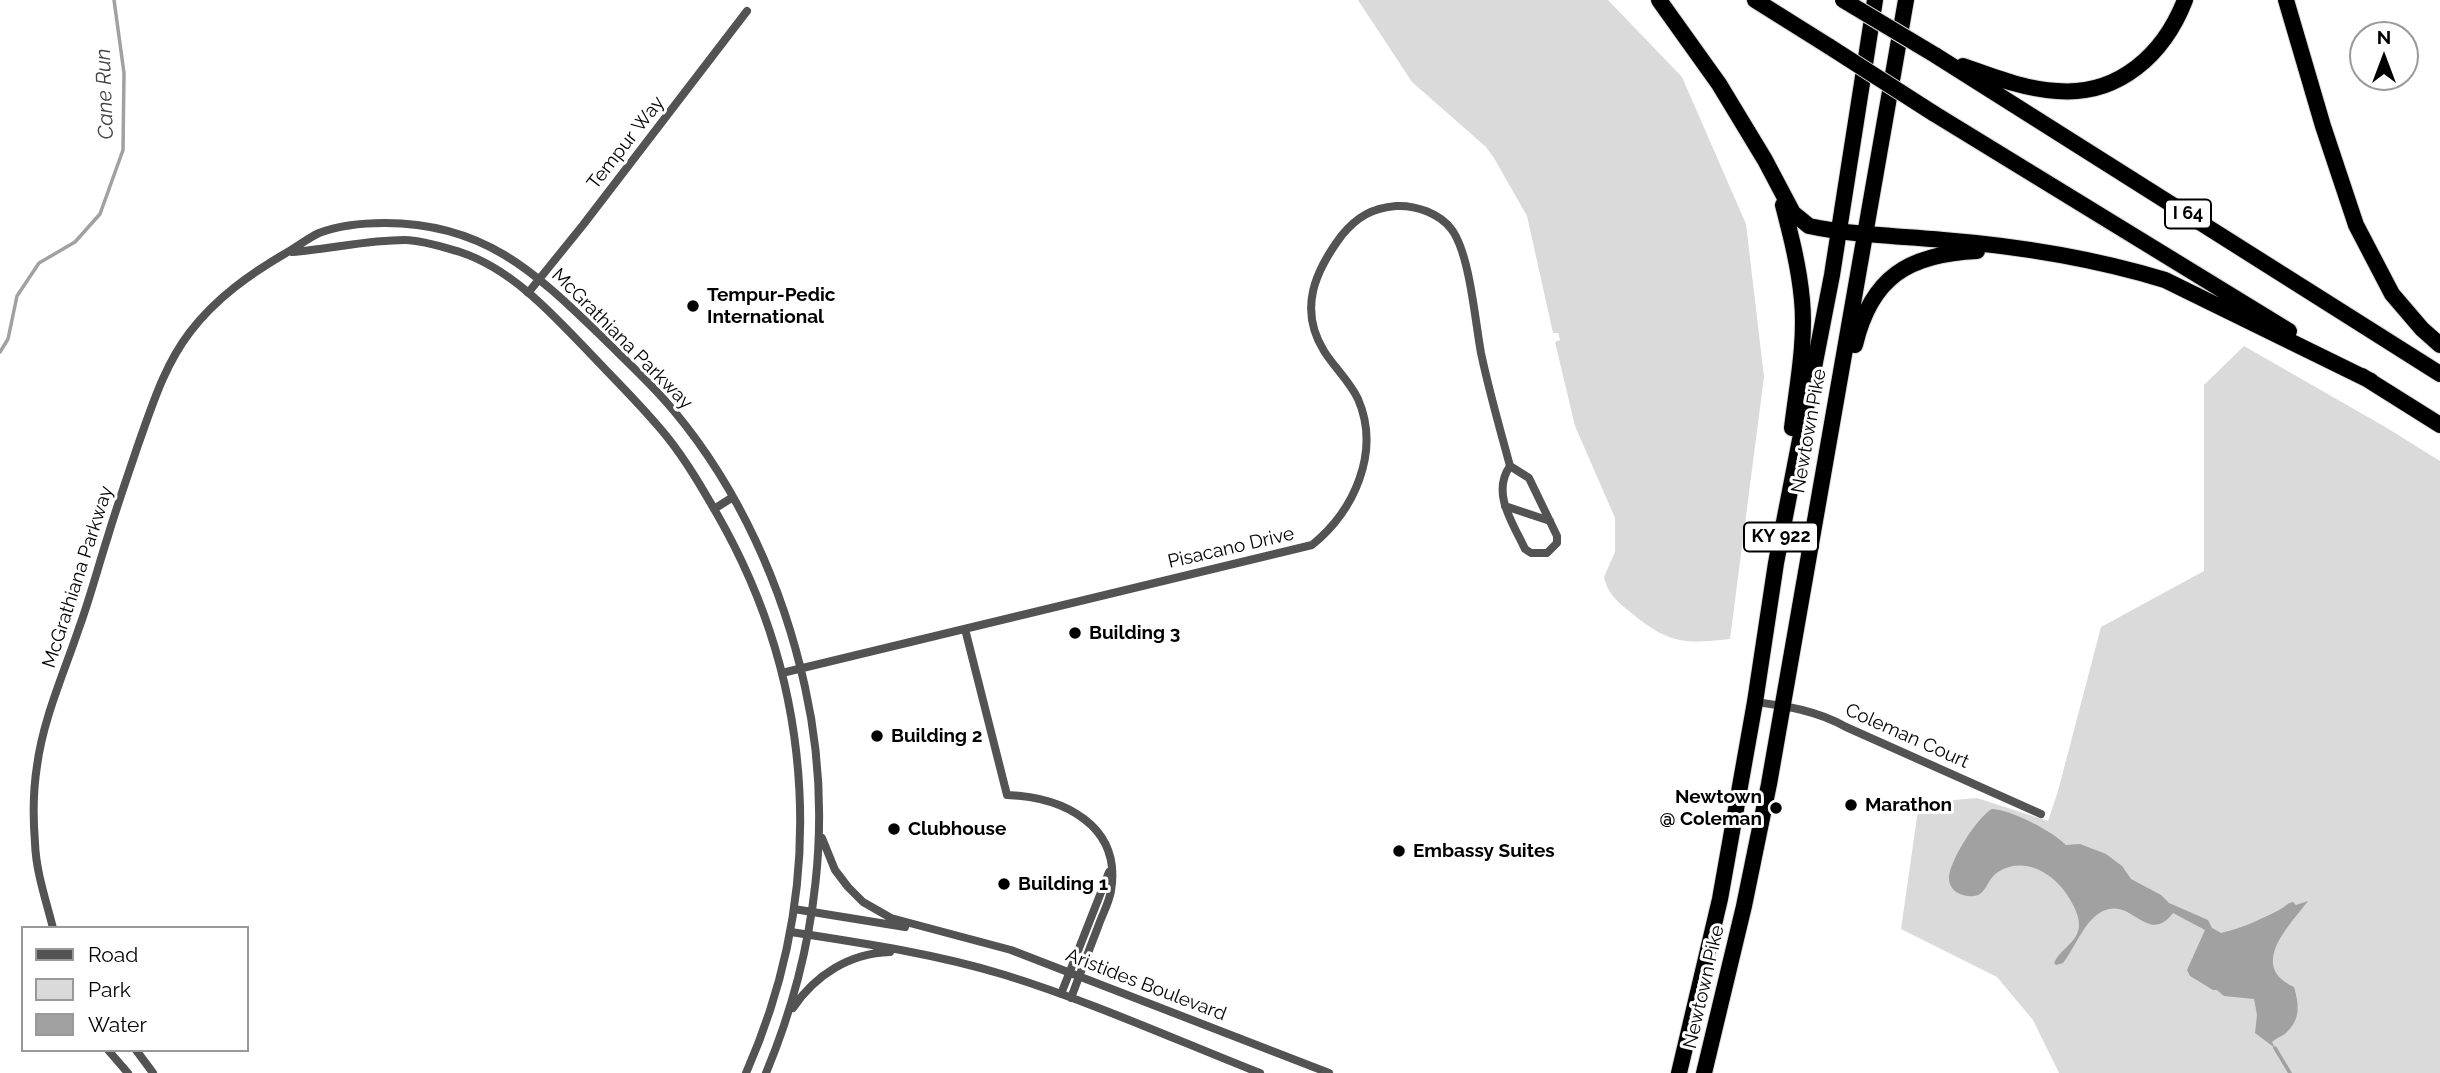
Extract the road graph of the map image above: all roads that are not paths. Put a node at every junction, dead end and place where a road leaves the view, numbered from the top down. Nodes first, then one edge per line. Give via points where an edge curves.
1 (1659, 0) edge
2 (1755, 0) edge
3 (1843, 0) edge
4 (1875, 0) edge
5 (1906, 0) edge
6 (2185, 0) edge
7 (2286, 0) edge
8 (747, 11) dead end
9 (1935, 55) junction
10 (1779, 189) junction
11 (1839, 230) junction
12 (1865, 233) junction
13 (2018, 250) junction
14 (289, 252) junction
15 (540, 278) junction
16 (528, 293) junction
17 (2440, 345) edge
18 (2440, 374) edge
19 (2371, 381) junction
20 (2440, 425) edge
21 (1510, 467) junction
22 (1821, 483) junction
23 (733, 498) junction
24 (1505, 506) junction
25 (714, 509) junction
26 (1550, 522) junction
27 (1776, 563) junction
28 (965, 629) junction
29 (801, 670) junction
30 (782, 673) junction
31 (1755, 702) junction
32 (1782, 705) junction
33 (2040, 814) dead end
34 (819, 826) junction
35 (1111, 870) junction
36 (794, 909) junction
37 (812, 912) junction
38 (52, 926) edge
39 (791, 932) junction
40 (808, 934) junction
41 (949, 934) junction
42 (915, 953) junction
43 (1070, 972) junction
44 (1079, 976) junction
45 (1061, 994) junction
46 (1070, 998) junction
47 (788, 1017) junction
48 (110, 1052) edge
49 (137, 1052) edge
50 (128, 1073) edge
51 (153, 1073) edge
52 (746, 1073) edge
53 (766, 1073) edge
54 (1260, 1073) edge
55 (1329, 1073) edge
56 (1679, 1073) edge
57 (1704, 1073) edge

1 - 10 highway via 1719,84
2 - 19 highway, I 64, bridge
3 - 9 highway, I 64, bridge
4 - 11 highway, Newtown Pike / KY 922
5 - 12 highway, Newtown Pike / KY 922
6 - 9 highway via 2167,38 2152,54 2129,73 2103,85 2059,92 2036,88
7 - 17 highway via 2356,225 2392,294
8 - 15 street, Tempur Way
9 - 18 highway, I 64
10 - 11 highway via 1800,221
10 - 27 highway via 1796,256 1803,323
11 - 12 highway
11 - 27 highway, Newtown Pike / KY 922
12 - 13 highway
12 - 22 highway, Newtown Pike / KY 922
13 - 19 highway via 2090,260 2165,280
13 - 22 highway via 1955,252 1922,260 1893,276 1868,304
14 - 15 street, McGrathiana Parkway via 317,234 344,226 411,223 458,232 507,255
14 - 16 street, McGrathiana Parkway via 408,240 481,261
14 - 38 street, McGrathiana Parkway via 248,276 210,310 169,365 156,393 37,763 37,869
15 - 16 street, Tempur Way
15 - 23 street, McGrathiana Parkway via 669,405
16 - 25 street, McGrathiana Parkway via 646,412
19 - 20 highway, I 64
21 - 24 street via 1501,490
21 - 26 street via 1529,478
21 - 28 street, Pisacano Drive via 1454,233 1440,219 1407,205 1372,209 1347,229 1324,258 1310,309 1322,349 1357,398 1367,444 1355,490 1328,533 1312,545
22 - 32 highway, Newtown Pike / KY 922
23 - 25 street
23 - 29 street, McGrathiana Parkway via 771,576
24 - 26 street
24 - 26 street via 1531,553 1547,553 1557,543
25 - 30 street, McGrathiana Parkway via 759,600
27 - 31 highway, Newtown Pike / KY 922
28 - 29 street, Pisacano Drive
28 - 35 street via 1007,795 1053,804 1081,816 1104,839
29 - 30 street, Pisacano Drive
29 - 34 street, McGrathiana Parkway via 816,763
30 - 36 street, McGrathiana Parkway via 800,788
31 - 32 street, Coleman Court
31 - 56 highway, Newtown Pike / KY 922 via 1720,899
32 - 33 street, Coleman Court via 1826,716
32 - 57 highway, Newtown Pike / KY 922 via 1744,906
34 - 37 street, McGrathiana Parkway
34 - 41 street, Aristides Boulevard via 835,870 863,902 891,918
35 - 43 street
35 - 44 street via 1111,890
36 - 37 street, Aristides Boulevard
36 - 39 street, McGrathiana Parkway
37 - 40 street, McGrathiana Parkway
37 - 41 street, Aristides Boulevard
39 - 40 street, Aristides Boulevard
39 - 52 street, McGrathiana Parkway via 773,1001
40 - 42 street, Aristides Boulevard
40 - 47 street, McGrathiana Parkway
41 - 43 street, Aristides Boulevard
42 - 45 street, Aristides Boulevard
42 - 47 street, Aristides Boulevard via 881,952 838,966 811,986
43 - 44 street, Aristides Boulevard
43 - 45 street
44 - 46 street
44 - 55 street, Aristides Boulevard
45 - 46 street, Aristides Boulevard
46 - 54 street, Aristides Boulevard
47 - 53 street, McGrathiana Parkway
48 - 50 street
49 - 51 street

